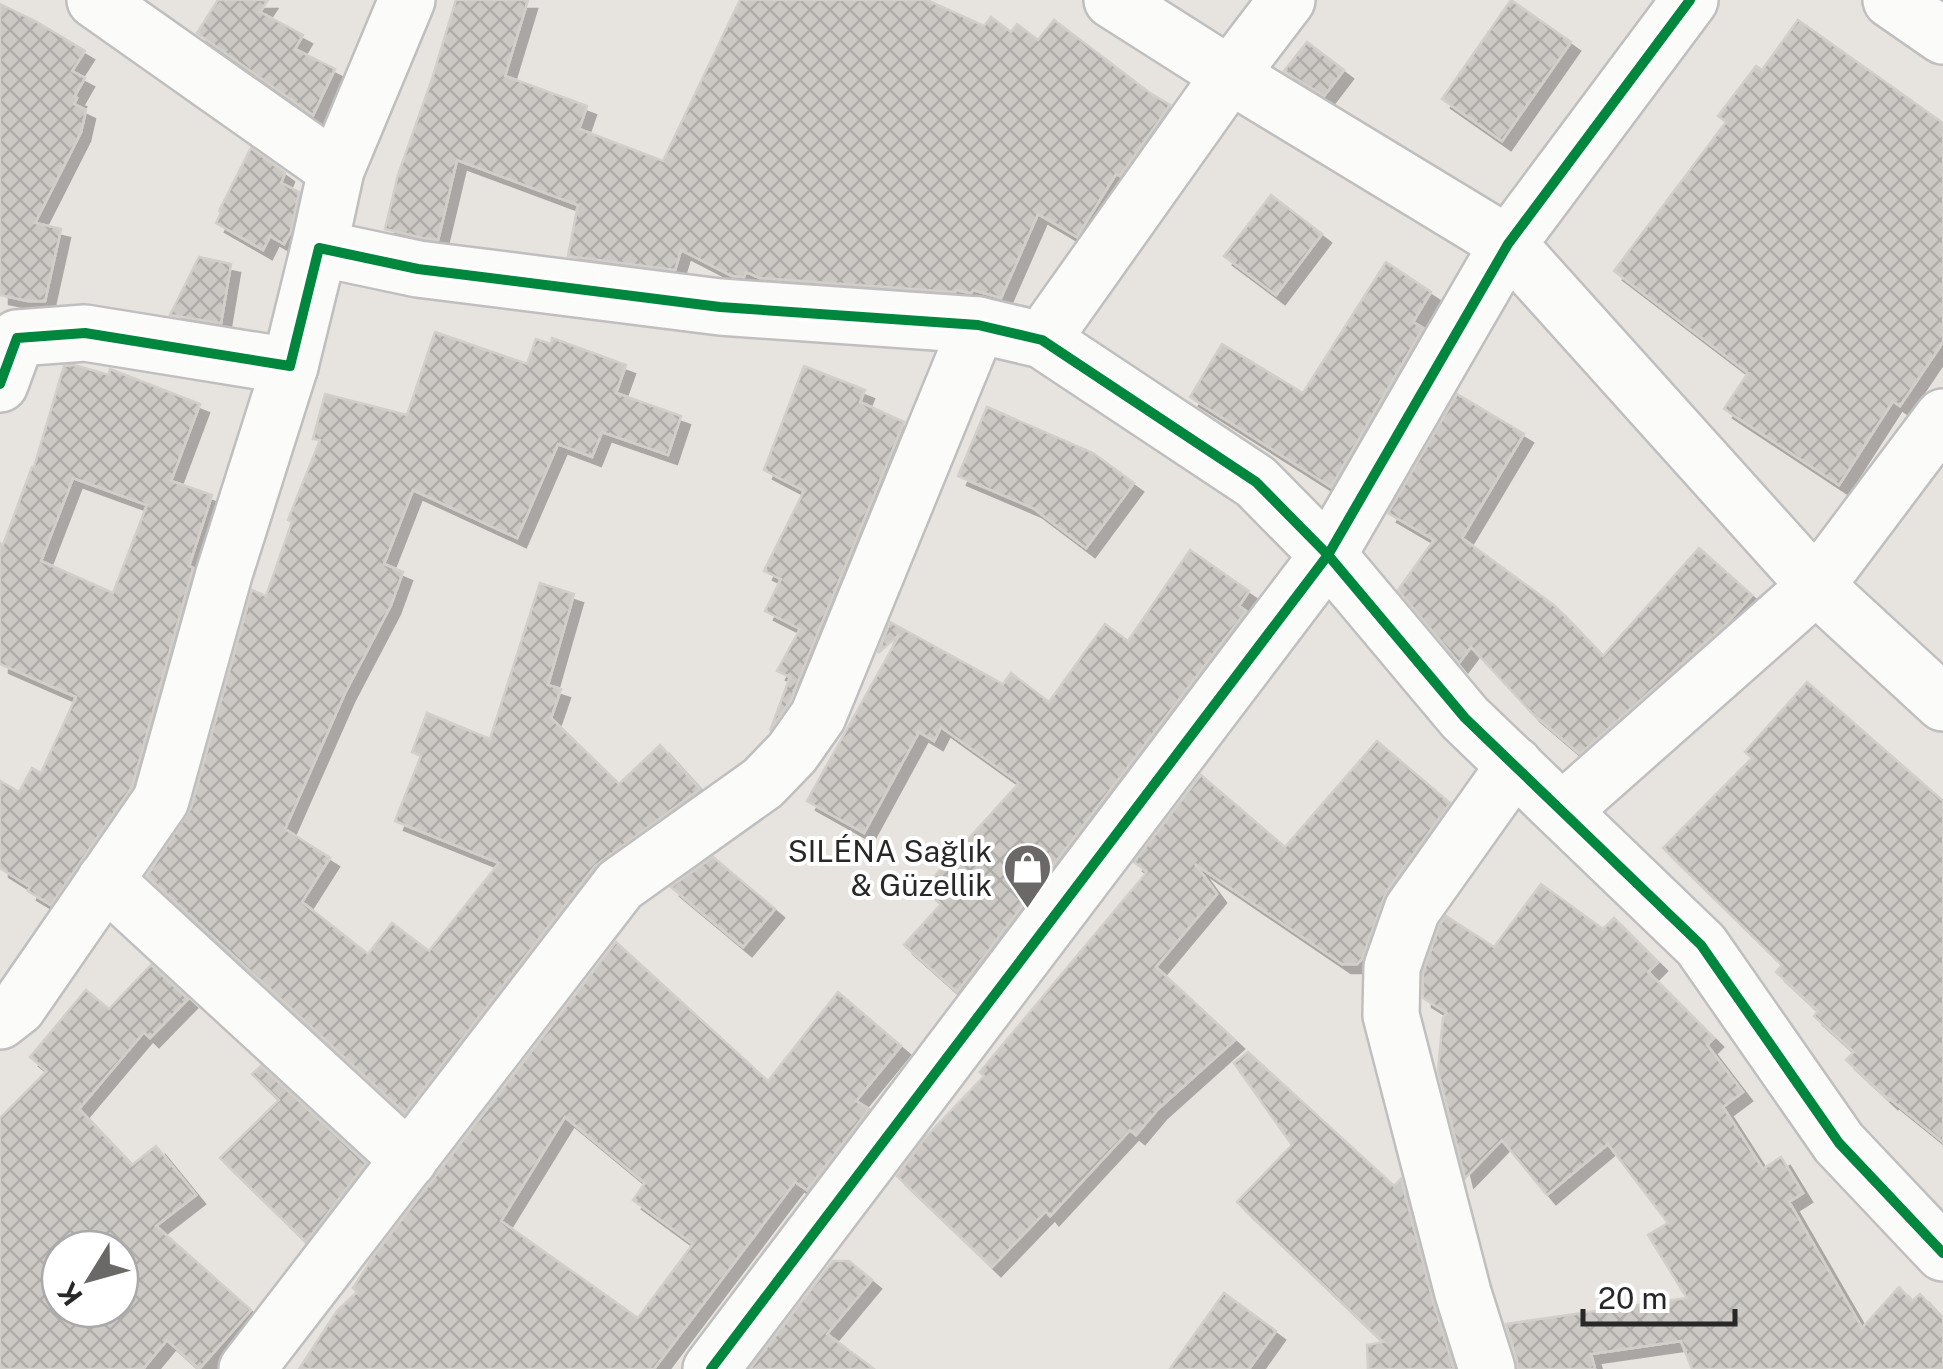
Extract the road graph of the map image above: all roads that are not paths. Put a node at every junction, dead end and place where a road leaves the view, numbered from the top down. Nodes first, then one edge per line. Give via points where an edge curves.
1 (95, 0) edge
2 (407, 0) edge
3 (1112, 0) edge
4 (1287, 0) edge
5 (1690, 0) edge
6 (1891, 0) edge
7 (1943, 36) edge
8 (1230, 75) junction
9 (336, 170) junction
10 (1508, 244) junction
11 (319, 248) junction
12 (978, 325) junction
13 (1042, 340) junction
14 (290, 366) junction
15 (0, 384) edge
16 (1943, 418) edge
17 (1328, 555) junction
18 (1816, 586) junction
19 (1943, 703) edge
20 (1515, 766) junction
21 (1562, 811) junction
22 (106, 880) junction
23 (0, 1022) edge
24 (408, 1160) junction
25 (1943, 1253) edge
26 (247, 1369) edge
27 (711, 1369) edge
28 (1487, 1369) edge

1 - 9 street
2 - 9 street
3 - 8 street
4 - 8 street
5 - 10 street
6 - 7 street
8 - 10 street
8 - 13 street
9 - 11 street
10 - 17 street
10 - 18 street
11 - 12 street via 418,269 720,308
11 - 14 street
12 - 13 street
12 - 24 street via 818,716 762,783 620,885
13 - 17 street via 1256,482
14 - 15 street via 85,333 18,338
14 - 22 street via 160,800
16 - 18 street
17 - 20 street via 1465,718
17 - 27 street
18 - 19 street
18 - 21 street
20 - 21 street
20 - 28 street via 1412,910 1392,967 1391,1015
21 - 25 street via 1700,944 1838,1143
22 - 23 street via 18,1008
22 - 24 street
24 - 26 street

